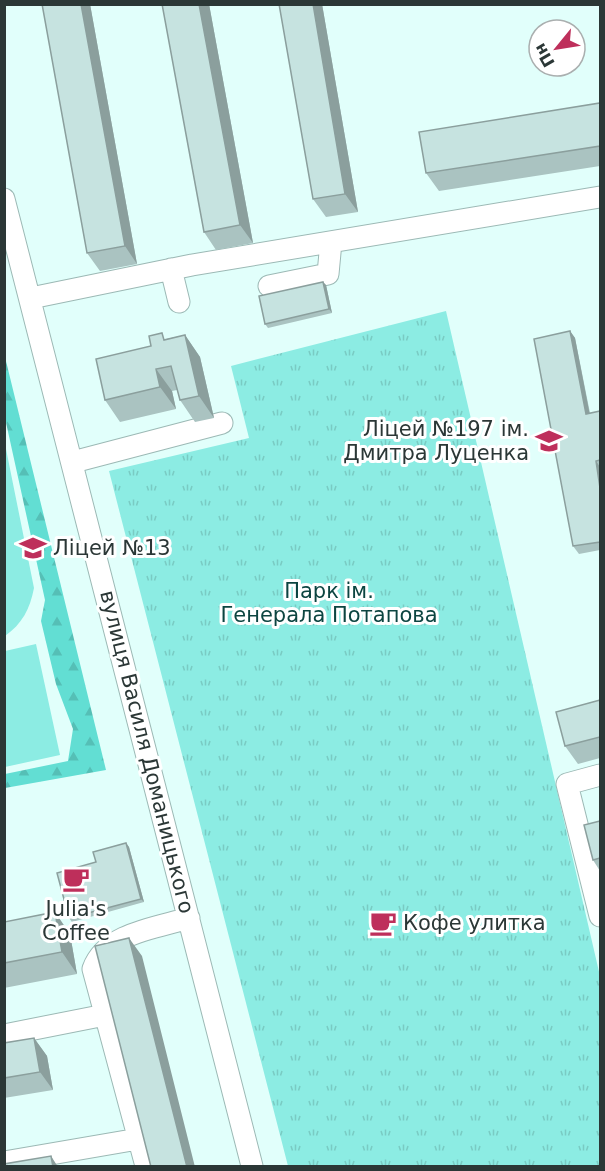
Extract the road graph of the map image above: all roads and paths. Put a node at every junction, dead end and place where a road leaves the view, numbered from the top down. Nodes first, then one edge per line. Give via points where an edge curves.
1 (600, 197) edge
2 (4, 199) edge
3 (331, 242) junction
4 (171, 270) junction
5 (269, 286) dead end
6 (31, 298) junction
7 (179, 302) dead end
8 (222, 423) dead end
9 (73, 462) junction
10 (600, 776) edge
11 (599, 903) edge
12 (189, 918) junction
13 (105, 1015) junction
14 (4, 1035) edge
15 (138, 1139) junction
16 (4, 1162) edge
17 (146, 1167) edge
18 (252, 1167) edge

1 - 3 street
2 - 6 street, вулиця Василя Доманицького
3 - 4 street
3 - 5 street via 327,274
4 - 6 street
4 - 7 street
6 - 9 street, вулиця Василя Доманицького
8 - 9 street
9 - 12 street, вулиця Василя Доманицького
10 - 11 street via 567,784
12 - 13 street via 120,940 98,955 93,969
12 - 18 street, вулиця Василя Доманицького
13 - 14 street
13 - 15 street
15 - 16 street
15 - 17 street

